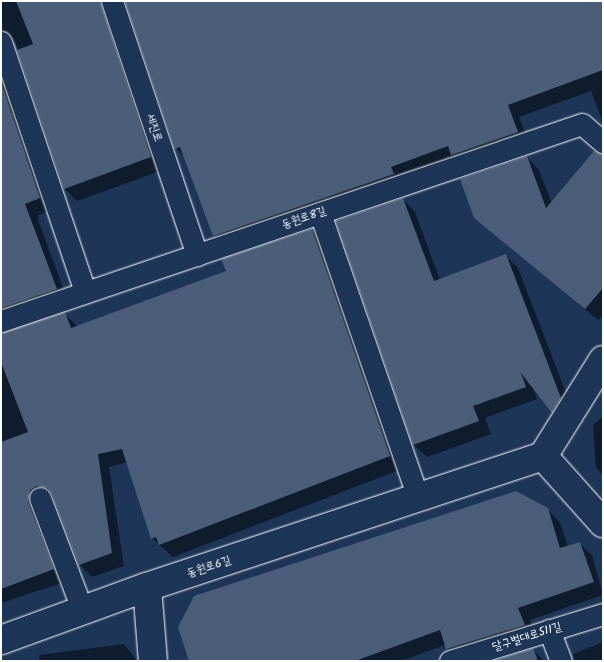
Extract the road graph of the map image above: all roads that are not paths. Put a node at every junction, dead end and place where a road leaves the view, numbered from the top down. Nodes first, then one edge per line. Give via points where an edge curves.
1 (112, 1) edge
2 (1, 42) edge
3 (603, 142) edge
4 (320, 213) junction
5 (196, 255) junction
6 (85, 292) junction
7 (1, 321) edge
8 (603, 360) edge
9 (544, 456) junction
10 (40, 498) dead end
11 (418, 498) junction
12 (603, 523) edge
13 (146, 587) junction
14 (83, 612) junction
15 (603, 614) edge
16 (549, 630) junction
17 (1, 640) edge
18 (153, 661) edge
19 (450, 661) edge
20 (561, 661) edge

1 - 5 lane, 세진로
2 - 6 lane
3 - 4 lane, 동원로8길 via 582,124
4 - 5 lane, 동원로8길
4 - 11 lane
5 - 6 lane, 동원로8길
6 - 7 lane, 동원로8길
8 - 9 street
9 - 11 street, 동원로6길
9 - 12 street
10 - 14 lane
11 - 13 street, 동원로6길
13 - 14 street, 동원로6길
13 - 18 street
14 - 17 street, 동원로6길
15 - 16 lane, 달구벌대로511길
16 - 19 lane, 달구벌대로511길
16 - 20 lane

